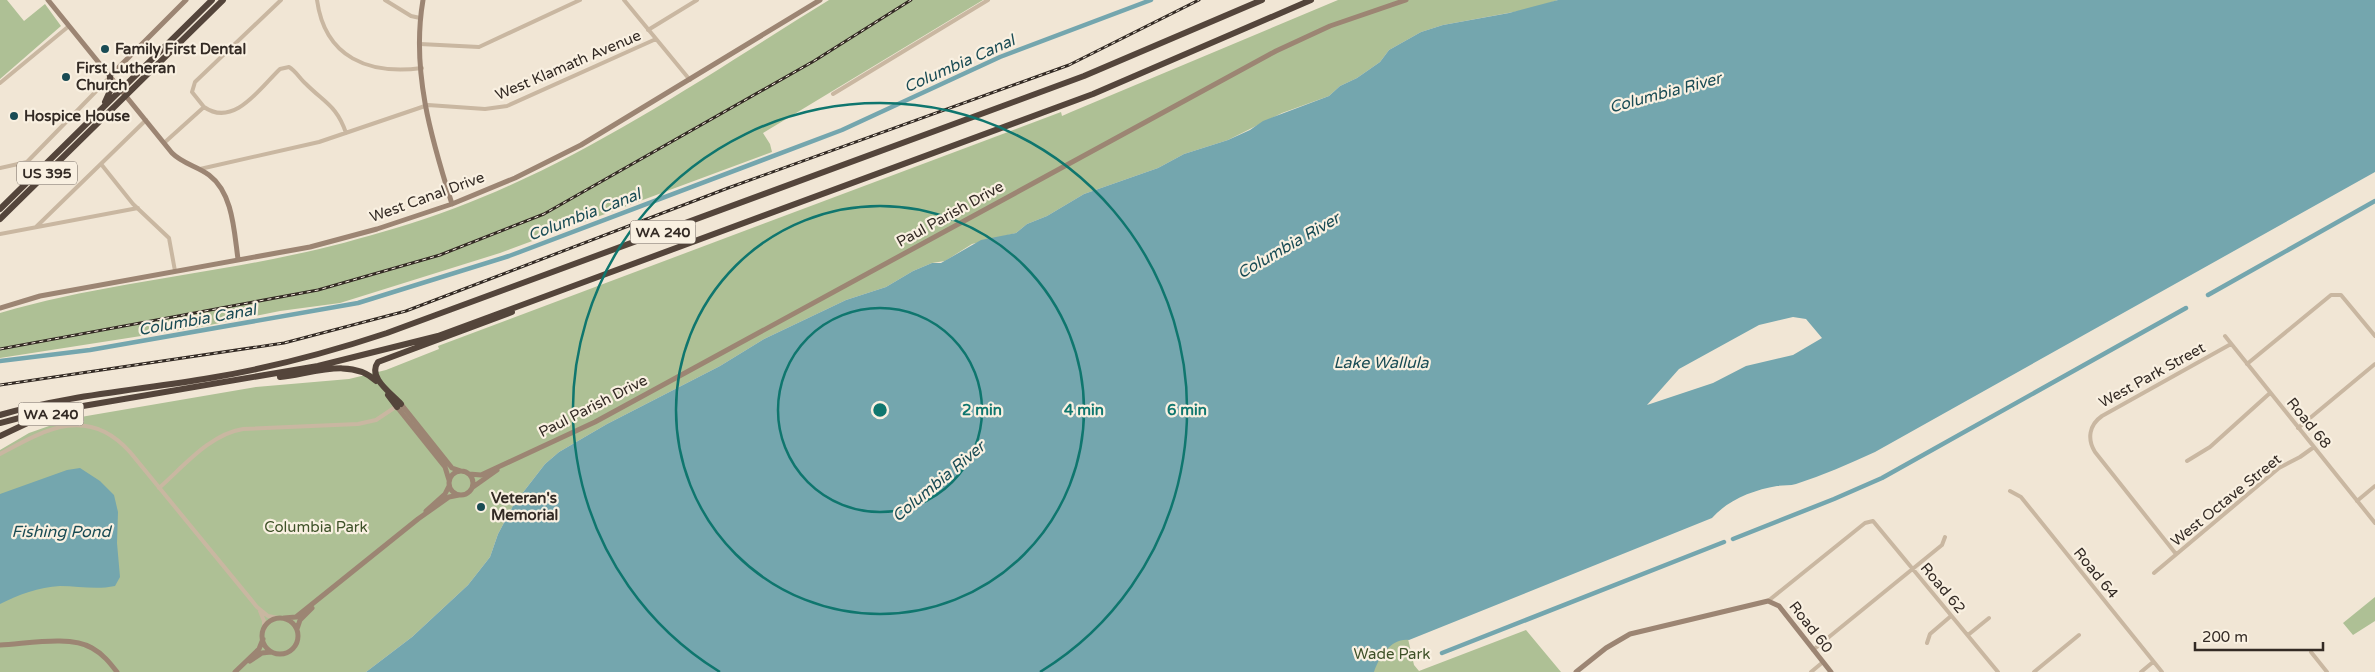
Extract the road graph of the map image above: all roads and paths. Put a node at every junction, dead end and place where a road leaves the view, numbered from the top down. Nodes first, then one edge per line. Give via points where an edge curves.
1 (48, 0) edge
2 (186, 0) edge
3 (212, 0) edge
4 (223, 0) edge
5 (281, 0) edge
6 (317, 0) edge
7 (385, 0) edge
8 (423, 0) edge
9 (580, 0) edge
10 (624, 0) edge
11 (697, 0) edge
12 (820, 0) edge
13 (988, 0) edge
14 (1262, 0) edge
15 (1311, 0) edge
16 (1406, 0) edge
17 (420, 18) junction
18 (69, 26) junction
19 (648, 30) junction
20 (656, 39) junction
21 (420, 44) junction
22 (422, 68) junction
23 (110, 76) junction
24 (690, 80) junction
25 (0, 83) edge
26 (121, 89) junction
27 (833, 94) dead end
28 (126, 96) junction
29 (424, 106) junction
30 (102, 107) junction
31 (204, 107) junction
32 (146, 120) junction
33 (346, 133) junction
34 (164, 143) junction
35 (284, 143) dead end
36 (286, 150) junction
37 (101, 164) junction
38 (0, 168) edge
39 (199, 170) junction
40 (452, 204) junction
41 (0, 208) edge
42 (138, 208) junction
43 (0, 220) edge
44 (36, 227) junction
45 (0, 234) edge
46 (238, 259) junction
47 (175, 270) junction
48 (553, 294) junction
49 (0, 308) edge
50 (2225, 336) dead end
51 (2375, 336) edge
52 (2230, 344) junction
53 (2247, 364) junction
54 (2375, 364) edge
55 (244, 379) junction
56 (2270, 392) junction
57 (100, 402) junction
58 (399, 405) junction
59 (0, 416) edge
60 (0, 422) edge
61 (2298, 428) junction
62 (0, 436) edge
63 (2314, 447) junction
64 (0, 454) edge
65 (2186, 461) dead end
66 (510, 462) junction
67 (461, 471) junction
68 (469, 474) junction
69 (449, 482) junction
70 (2375, 486) edge
71 (159, 488) junction
72 (472, 489) junction
73 (2010, 491) dead end
74 (459, 495) junction
75 (2357, 501) junction
76 (418, 519) junction
77 (2375, 523) edge
78 (1945, 537) dead end
79 (2176, 554) junction
80 (1912, 570) junction
81 (2154, 573) dead end
82 (321, 599) junction
83 (1768, 600) junction
84 (257, 607) junction
85 (1952, 616) junction
86 (281, 618) junction
87 (1989, 618) dead end
88 (264, 630) junction
89 (297, 632) junction
90 (1968, 635) junction
91 (2078, 635) dead end
92 (263, 639) junction
93 (1927, 643) dead end
94 (1, 645) edge
95 (1813, 650) junction
96 (275, 652) junction
97 (2311, 652) dead end
98 (1823, 662) junction
99 (2153, 662) junction
100 (241, 667) junction
101 (1582, 667) junction
102 (118, 672) edge
103 (235, 672) edge
104 (1576, 672) edge
105 (1586, 672) edge
106 (1811, 672) edge
107 (1831, 672) edge
108 (1998, 672) edge
109 (2034, 672) edge
110 (2141, 672) edge
111 (2162, 672) edge
112 (2327, 672) edge

1 - 18 street
2 - 23 street
3 - 26 highway, US 395
4 - 28 highway, US 395
5 - 31 street via 195,82 192,92
6 - 22 street via 327,33 351,58 384,70
7 - 17 street
8 - 17 street
9 - 21 street via 479,48
10 - 19 street
11 - 19 street
12 - 24 street, West Canal Drive
13 - 27 street
14 - 59 highway, WA 240 via 1084,76 387,333 247,371 46,403
15 - 48 highway, WA 240 via 1093,94
16 - 66 street, Paul Parish Drive via 1330,26 1276,50 602,418
17 - 21 street
18 - 23 street
18 - 25 street
19 - 20 street
20 - 24 street
20 - 29 street, West Klamath Avenue via 507,106 485,109
21 - 22 street
22 - 29 street
23 - 26 street
23 - 30 highway via 110,93
23 - 38 street via 27,162
24 - 40 street, West Canal Drive via 547,163
26 - 28 street
26 - 30 highway, US 395
28 - 32 street
28 - 43 highway, US 395
29 - 33 street, West Klamath Avenue
29 - 40 street
30 - 41 highway, US 395
31 - 33 street via 219,114 233,112 286,66 332,106
31 - 34 street
32 - 34 street
32 - 37 street
33 - 36 street, West Klamath Avenue
34 - 39 street via 180,160
35 - 36 street
36 - 39 street, West Klamath Avenue
37 - 42 street
37 - 44 street
39 - 46 street via 213,178 224,192
40 - 46 street, West Canal Drive via 310,248
42 - 44 street
42 - 47 street via 169,238
44 - 45 street
46 - 47 street, West Canal Drive
47 - 49 street, West Canal Drive via 40,296
48 - 55 highway, WA 240 via 438,336 392,349
48 - 58 highway via 504,316 380,360 375,366 375,375
50 - 52 street, Road 68
51 - 53 street via 2344,298 2337,294 2328,297
52 - 53 street, Road 68
52 - 79 street, West Park Street via 2102,416 2090,431 2091,446 2095,452
53 - 56 street, Road 68
54 - 61 street
55 - 57 highway, WA 240
55 - 58 highway via 355,370 374,379
56 - 61 street, Road 68
56 - 65 street via 2218,440
57 - 60 highway via 54,408
57 - 62 highway, WA 240 via 45,416
58 - 67 street via 452,468
58 - 69 street via 448,471
58 - 71 street via 376,420 358,424 243,429 228,433 212,442
61 - 63 street, Road 68
63 - 75 street, Road 68
63 - 79 street, West Octave Street via 2278,468
64 - 71 street via 56,428 76,424 93,427 115,436
66 - 68 street, Paul Parish Drive via 479,475
66 - 72 street, Paul Parish Drive via 480,480
67 - 68 street
67 - 69 street via 454,474
68 - 72 street
69 - 74 street via 452,492
69 - 76 street via 445,494
70 - 75 street
71 - 84 street
72 - 74 street
73 - 99 street, Road 64 via 2021,497
74 - 76 street via 449,497
75 - 77 street, Road 68
76 - 82 street
78 - 80 street via 1942,545
79 - 81 street, West Octave Street
80 - 83 street, Road 62 via 1876,523 1870,521
80 - 85 street, Road 62
80 - 95 street
82 - 86 street via 295,617
82 - 89 street via 301,618
83 - 95 street, Road 60 via 1779,606
83 - 101 street via 1638,630 1613,642
84 - 86 street via 268,616
84 - 88 street via 264,621
85 - 90 street, Road 62
85 - 93 street via 1930,634
86 - 88 street via 268,623
86 - 89 street via 292,622
87 - 90 street
88 - 92 street
89 - 96 street via 297,641 292,648 284,653
90 - 108 street, Road 62
91 - 109 street
92 - 96 street
92 - 100 street via 260,648
94 - 102 street via 83,644 99,652
95 - 98 street, Road 60
96 - 100 street via 262,653
97 - 112 street
98 - 106 street
98 - 107 street, Road 60
99 - 110 street
99 - 111 street, Road 64
100 - 103 street
101 - 104 street
101 - 105 street

